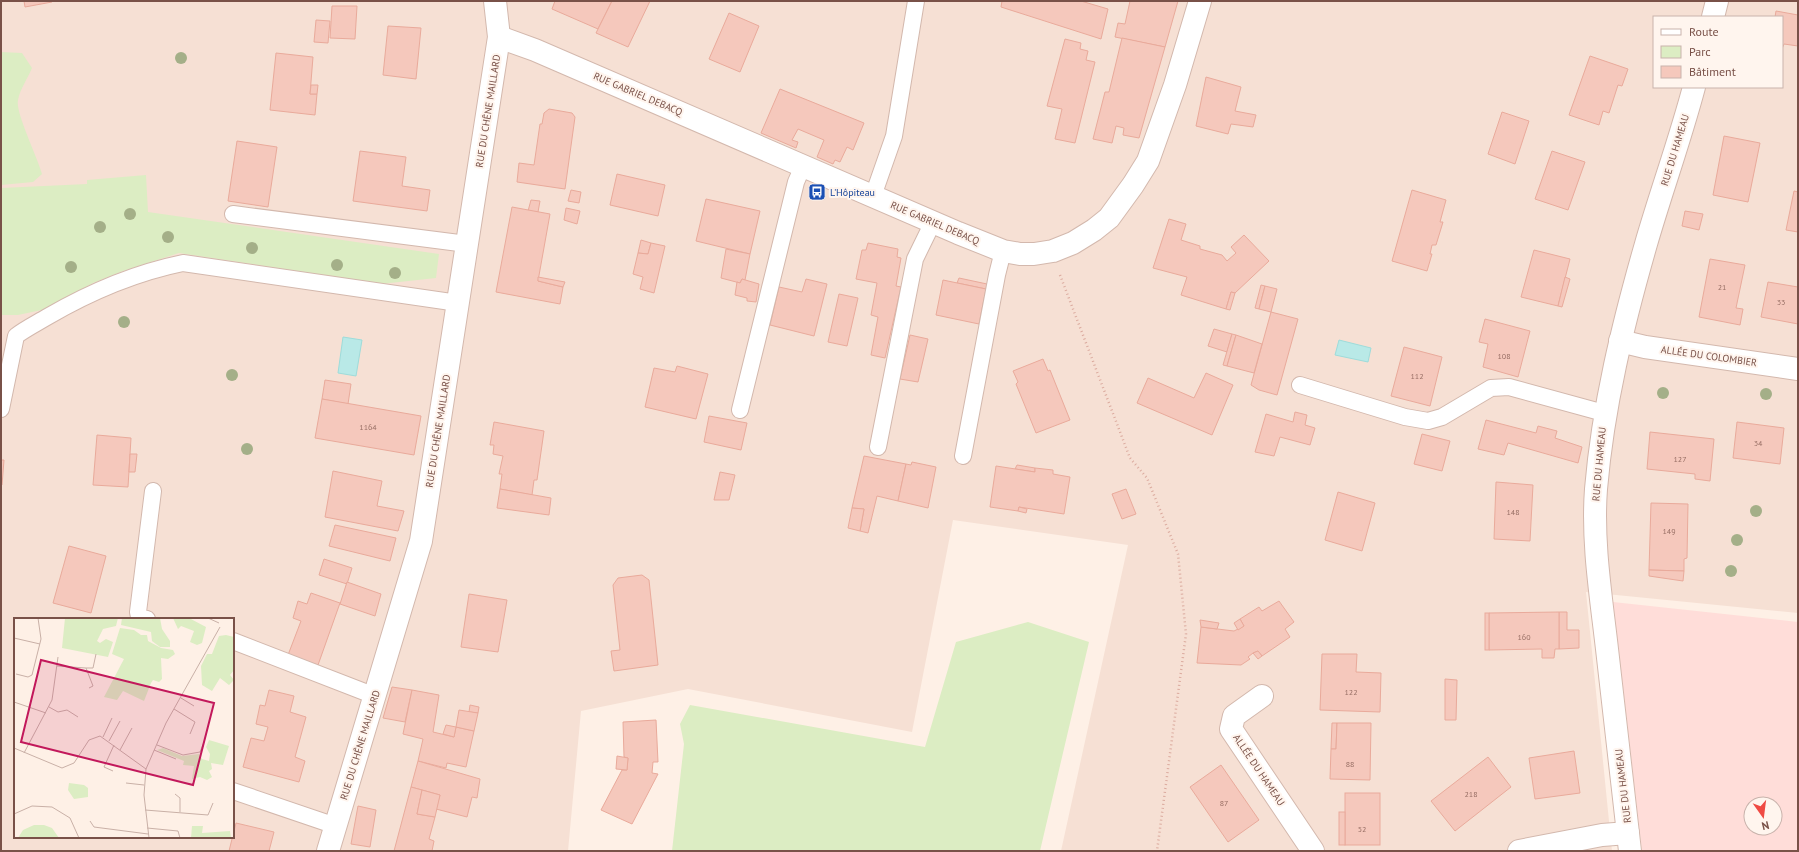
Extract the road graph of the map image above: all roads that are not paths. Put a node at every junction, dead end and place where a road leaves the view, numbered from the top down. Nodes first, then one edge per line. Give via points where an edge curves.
1 (495, 1) edge
2 (916, 1) edge
3 (1200, 1) edge
4 (1717, 1) edge
5 (1712, 16) edge
6 (499, 37) junction
7 (1694, 88) edge
8 (803, 166) junction
9 (873, 196) junction
10 (233, 214) dead end
11 (933, 222) junction
12 (467, 244) junction
13 (1003, 251) junction
14 (458, 303) junction
15 (1620, 341) junction
16 (1798, 369) edge
17 (1300, 385) dead end
18 (1, 409) edge
19 (740, 410) dead end
20 (1604, 413) junction
21 (878, 447) dead end
22 (963, 456) dead end
23 (153, 491) dead end
24 (143, 618) edge
25 (234, 641) edge
26 (375, 696) junction
27 (1262, 696) dead end
28 (234, 791) edge
29 (336, 826) junction
30 (1629, 842) edge
31 (328, 851) edge
32 (1312, 851) edge
33 (1519, 851) edge

1 - 6 street, RUE DU CHÊNE MAILLARD
2 - 9 lane via 894,136
3 - 13 street, RUE GABRIEL DEBACQ via 1175,85 1148,161 1109,218 1073,243 1053,251 1034,254
4 - 5 street
6 - 8 street, RUE GABRIEL DEBACQ via 535,50
6 - 12 street, RUE DU CHÊNE MAILLARD
7 - 15 street, RUE DU HAMEAU via 1646,244
8 - 9 street, RUE GABRIEL DEBACQ
8 - 19 lane via 796,182
9 - 11 street, RUE GABRIEL DEBACQ
10 - 12 lane
11 - 13 street, RUE GABRIEL DEBACQ
11 - 21 lane via 915,259
12 - 14 street, RUE DU CHÊNE MAILLARD
13 - 22 lane
14 - 18 lane via 183,262 169,265 106,286 76,300 16,336
14 - 26 street, RUE DU CHÊNE MAILLARD via 420,541
15 - 16 street, ALLÉE DU COLOMBIER via 1645,347
15 - 20 street, RUE DU HAMEAU
17 - 20 lane via 1405,417 1428,421 1442,417 1491,388 1509,387
20 - 30 street, RUE DU HAMEAU via 1596,490 1598,572
23 - 24 lane via 138,612 139,617
25 - 26 lane
26 - 29 street, RUE DU CHÊNE MAILLARD
27 - 32 street, ALLÉE DU HAMEAU via 1234,716 1231,729
28 - 29 lane
29 - 31 street, RUE DU CHÊNE MAILLARD
30 - 33 street via 1602,836

